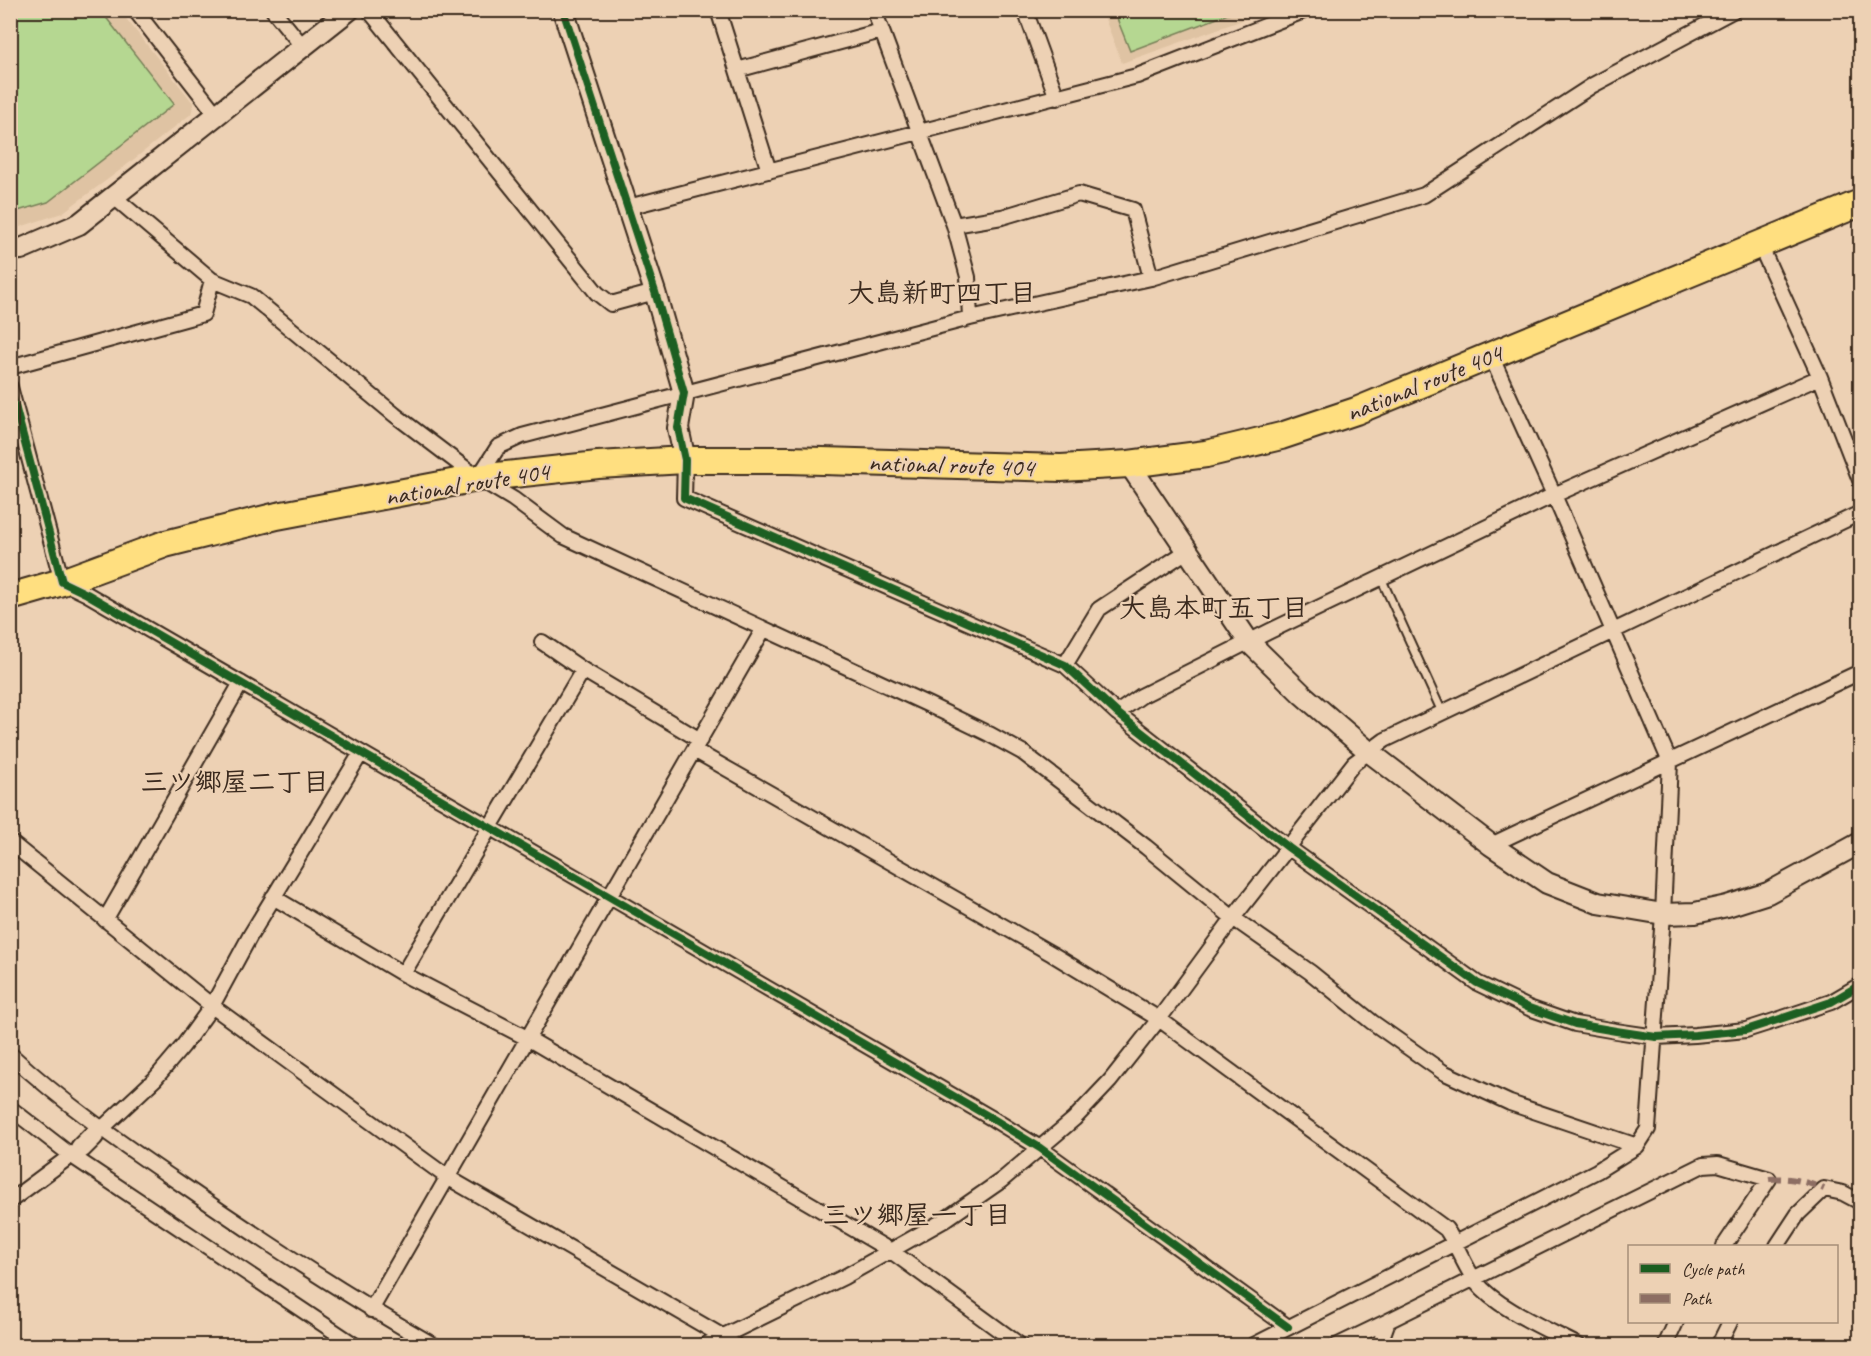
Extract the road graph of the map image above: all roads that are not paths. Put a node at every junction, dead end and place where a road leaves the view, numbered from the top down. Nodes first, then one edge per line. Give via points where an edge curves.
1 (135, 10) edge
2 (273, 10) edge
3 (349, 10) edge
4 (369, 10) edge
5 (718, 10) edge
6 (874, 10) edge
7 (1025, 10) edge
8 (1306, 10) edge
9 (1734, 10) edge
10 (566, 12) edge
11 (881, 31) junction
12 (303, 46) junction
13 (737, 70) junction
14 (1057, 98) junction
15 (216, 114) junction
16 (919, 131) junction
17 (769, 171) junction
18 (114, 197) junction
19 (1860, 203) edge
20 (628, 207) junction
21 (954, 225) junction
22 (1760, 245) junction
23 (10, 250) edge
24 (1151, 278) junction
25 (212, 280) junction
26 (655, 292) junction
27 (970, 318) junction
28 (1491, 357) junction
29 (10, 367) edge
30 (1820, 377) junction
31 (10, 387) edge
32 (684, 393) junction
33 (685, 460) junction
34 (1129, 464) junction
35 (478, 478) junction
36 (1860, 480) edge
37 (1554, 495) junction
38 (1860, 513) edge
39 (1187, 551) junction
40 (1381, 578) junction
41 (62, 582) junction
42 (10, 597) edge
43 (763, 630) junction
44 (1613, 630) junction
45 (542, 642) dead end
46 (1249, 642) junction
47 (1065, 665) junction
48 (583, 670) junction
49 (1860, 672) edge
50 (241, 683) junction
51 (1442, 712) junction
52 (1117, 713) junction
53 (697, 745) junction
54 (1368, 751) junction
55 (361, 753) junction
56 (1670, 762) junction
57 (490, 827) junction
58 (10, 842) edge
59 (1860, 843) edge
60 (1491, 845) junction
61 (1289, 848) junction
62 (273, 897) junction
63 (611, 897) junction
64 (1663, 914) junction
65 (1233, 918) junction
66 (105, 920) junction
67 (403, 974) junction
68 (1860, 985) edge
69 (212, 1006) junction
70 (1159, 1019) junction
71 (1656, 1037) junction
72 (526, 1038) junction
73 (10, 1054) edge
74 (10, 1108) edge
75 (87, 1142) junction
76 (1637, 1146) junction
77 (1040, 1148) junction
78 (447, 1177) junction
79 (10, 1201) edge
80 (1860, 1202) edge
81 (1456, 1243) junction
82 (1725, 1245) edge
83 (1777, 1245) edge
84 (891, 1251) junction
85 (1474, 1280) junction
86 (371, 1310) junction
87 (1388, 1321) junction
88 (1676, 1323) edge
89 (1730, 1323) edge
90 (1288, 1327) junction
91 (722, 1336) junction
92 (356, 1346) edge
93 (435, 1346) edge
94 (703, 1346) edge
95 (736, 1346) edge
96 (1021, 1346) edge
97 (1252, 1346) edge
98 (1336, 1346) edge
99 (1379, 1346) edge
100 (1579, 1346) edge
101 (1665, 1346) edge
102 (1718, 1346) edge

1 - 15 street
2 - 12 street
3 - 12 street
4 - 26 street via 597,293 610,304
5 - 13 street
6 - 11 street
7 - 14 street
8 - 14 street via 1137,76
9 - 24 street via 1593,85 1424,195
10 - 20 street
11 - 13 street
11 - 16 street
12 - 15 street
13 - 17 street
14 - 16 street
15 - 18 street
16 - 17 street
16 - 21 street
17 - 20 street
18 - 23 street via 79,224
18 - 25 street
19 - 22 highway, national route 404
20 - 26 street
21 - 24 street via 1002,217 1079,195 1133,210
21 - 27 street via 968,277
22 - 28 highway, national route 404
22 - 30 street
24 - 27 street
25 - 29 street via 203,314
25 - 35 street via 252,296
26 - 32 street
27 - 32 street
28 - 34 highway, national route 404 via 1356,411 1281,436 1206,454
28 - 37 street
30 - 36 street
30 - 37 street
31 - 41 street
32 - 33 street via 678,428
32 - 35 street via 522,436 498,447
33 - 34 highway, national route 404 via 1061,468
33 - 35 highway, national route 404
33 - 47 street via 684,498
34 - 39 street
35 - 41 highway, national route 404 via 277,516 176,541
35 - 43 street via 563,536
37 - 40 street
37 - 44 street
38 - 44 street
39 - 46 street
39 - 47 street via 1099,609
40 - 46 street
40 - 51 lane
41 - 42 highway, national route 404
41 - 50 street
43 - 53 street
43 - 65 street via 1022,752
44 - 51 street
44 - 56 street
45 - 48 street
46 - 52 street via 1141,696
46 - 54 street
47 - 52 street
48 - 53 street
48 - 57 street
49 - 56 street
50 - 55 street
50 - 66 street
51 - 54 street
52 - 61 street
53 - 63 street
53 - 70 street
54 - 60 street
54 - 61 street via 1354,763
55 - 57 street
55 - 62 street
56 - 60 street
56 - 64 street
57 - 63 street
57 - 67 street
58 - 66 street
59 - 64 street via 1768,893 1695,913
60 - 64 street via 1547,883 1598,903
61 - 65 street
61 - 71 street via 1477,983 1575,1024
62 - 67 street
62 - 69 street
63 - 72 street
63 - 77 street
64 - 71 street
65 - 70 street
65 - 76 street via 1443,1072 1510,1103
66 - 69 street
67 - 72 street
68 - 71 street via 1831,1002 1746,1030
69 - 75 street via 155,1078
69 - 78 street
70 - 77 street via 1110,1081
70 - 81 street via 1446,1229
71 - 76 street via 1648,1129
72 - 78 street
72 - 84 street
73 - 75 street
74 - 75 street
75 - 79 street
75 - 86 street via 229,1217
75 - 92 street
76 - 81 street via 1597,1171
77 - 84 street via 943,1221
77 - 90 street
78 - 86 street
78 - 91 street
80 - 83 street via 1824,1189 1798,1214
81 - 85 street
81 - 90 street
82 - 85 street via 1768,1179 1718,1164 1703,1165
84 - 91 street via 844,1278
84 - 96 street
85 - 87 street
85 - 100 street via 1486,1295
86 - 93 street
87 - 98 street
87 - 99 street
88 - 101 street
89 - 102 street
90 - 97 street
91 - 94 street
91 - 95 street

